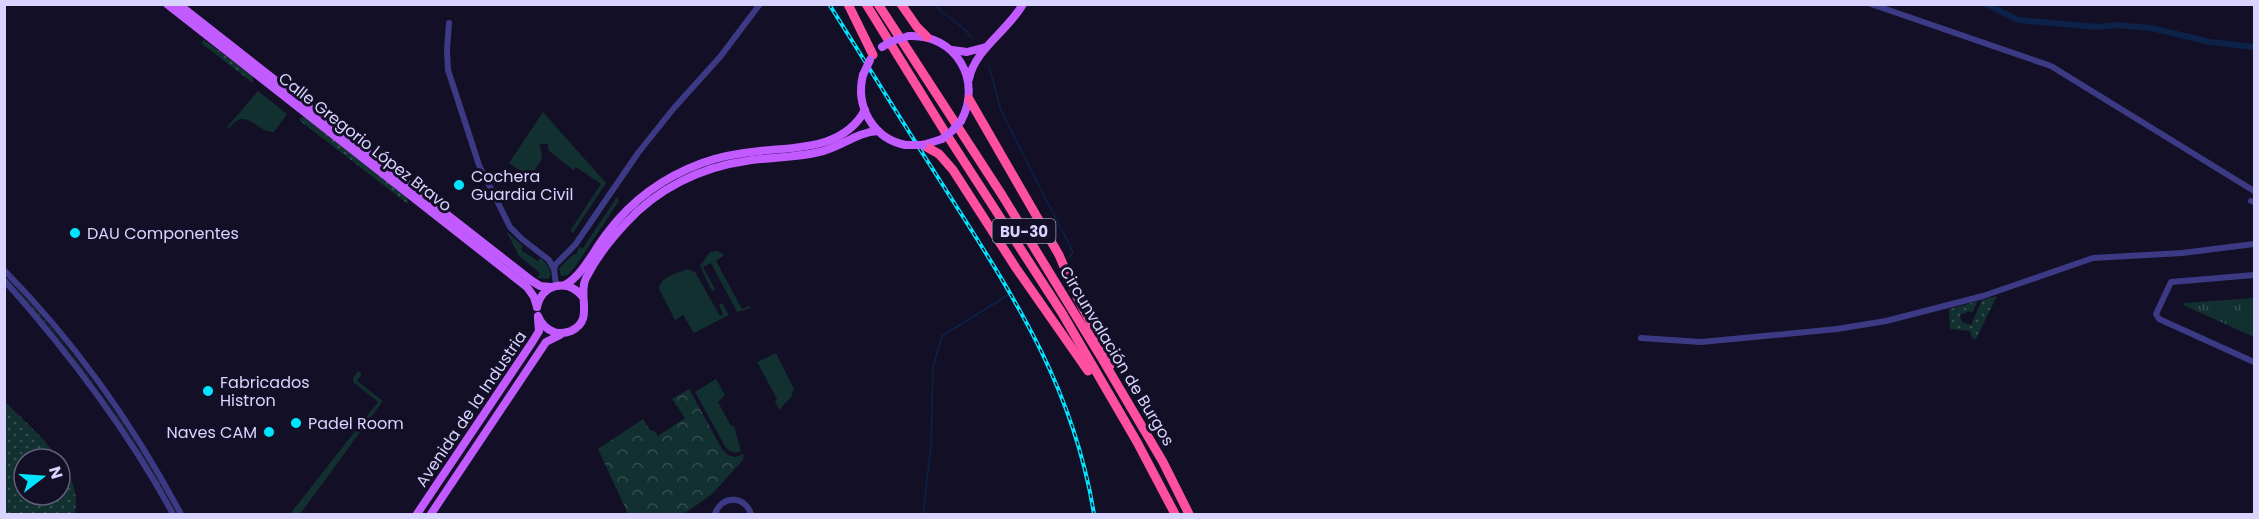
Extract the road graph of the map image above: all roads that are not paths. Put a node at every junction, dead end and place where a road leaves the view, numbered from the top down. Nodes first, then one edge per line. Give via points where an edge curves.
1 (167, 4) edge
2 (178, 4) edge
3 (759, 4) edge
4 (848, 4) edge
5 (866, 4) edge
6 (878, 4) edge
7 (901, 4) edge
8 (1023, 4) edge
9 (1871, 4) edge
10 (449, 23) dead end
11 (927, 37) junction
12 (990, 46) junction
13 (952, 50) junction
14 (872, 57) junction
15 (969, 80) junction
16 (969, 99) junction
17 (865, 110) junction
18 (878, 131) junction
19 (923, 145) junction
20 (2254, 191) edge
21 (2254, 244) edge
22 (568, 253) junction
23 (544, 255) junction
24 (555, 269) junction
25 (4, 270) edge
26 (2254, 275) edge
27 (4, 280) edge
28 (565, 285) junction
29 (553, 286) junction
30 (582, 297) junction
31 (537, 307) junction
32 (538, 316) junction
33 (568, 332) junction
34 (1641, 338) dead end
35 (2254, 362) edge
36 (1137, 442) junction
37 (1163, 462) junction
38 (173, 514) edge
39 (182, 514) edge
40 (417, 514) edge
41 (431, 514) edge
42 (715, 514) edge
43 (751, 514) edge
44 (1175, 514) edge
45 (1189, 514) edge

1 - 31 main road, Calle Gregorio López Bravo via 527,287
2 - 29 main road, Calle Gregorio López Bravo via 532,281
3 - 22 street via 720,57 638,153
4 - 14 highway
5 - 36 highway, Circunvalación de Burgos / BU-30 via 1044,285
6 - 37 highway, Circunvalación de Burgos / BU-30 via 1002,195
7 - 11 highway
8 - 12 main road
9 - 20 street via 2051,66
10 - 23 street via 448,70 479,165 510,227
11 - 13 main road
11 - 14 main road, bridge via 898,39
12 - 13 main road via 966,52
12 - 15 main road via 975,61
13 - 15 main road
14 - 17 main road, bridge via 860,93
15 - 16 main road
16 - 19 main road, bridge via 961,121 952,131
16 - 37 highway via 1059,255
17 - 18 main road
17 - 28 main road via 851,130 832,140 722,156 662,182 620,218
18 - 19 main road, bridge via 893,141
18 - 30 main road via 860,133 817,153 723,165 670,187 641,209 612,240 585,280
19 - 36 highway via 939,154 953,170
21 - 34 street via 2093,258 1983,296 1837,329 1701,342
22 - 23 street
22 - 24 street
23 - 24 street
24 - 29 street
25 - 39 street via 93,375
26 - 35 street via 2171,282 2156,314 2159,319
27 - 38 street via 104,402
28 - 29 main road
28 - 30 main road
29 - 31 main road via 542,294
30 - 33 main road via 584,316
31 - 32 main road
32 - 33 main road via 550,330
32 - 40 main road, Avenida de la Industria via 533,341
33 - 41 main road, Avenida de la Industria via 546,342
36 - 44 highway, Circunvalación de Burgos / BU-30
37 - 45 highway, Circunvalación de Burgos / BU-30
42 - 43 street via 721,503 732,499 743,502

